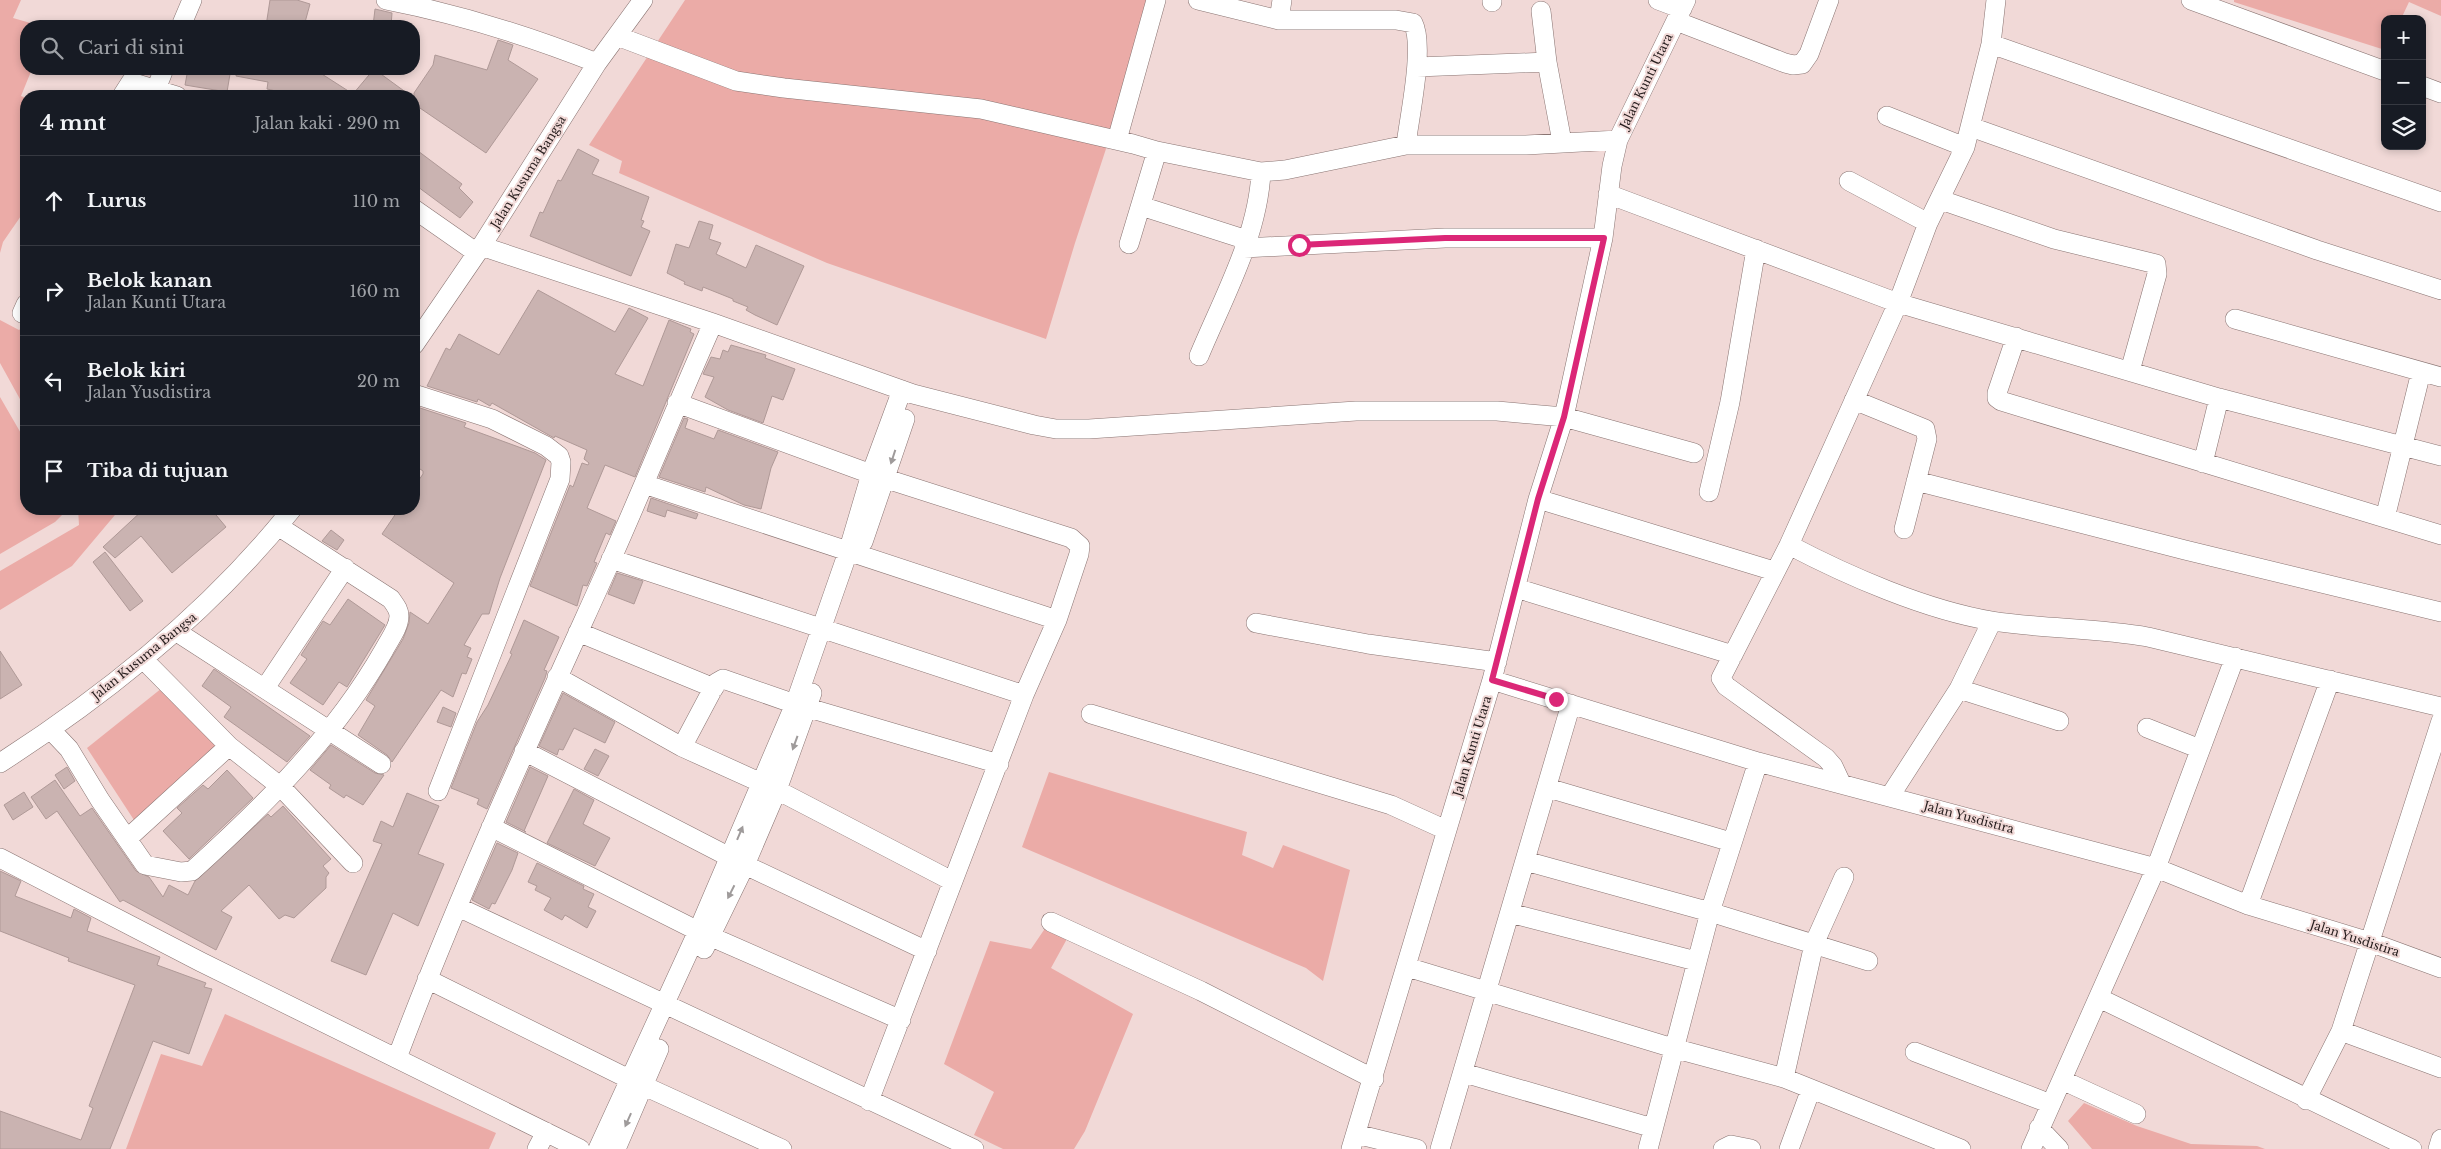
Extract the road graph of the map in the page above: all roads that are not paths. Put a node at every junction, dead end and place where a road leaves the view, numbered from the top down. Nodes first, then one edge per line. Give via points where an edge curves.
1 (192, 0) edge
2 (643, 0) edge
3 (1156, 0) edge
4 (1198, 0) edge
5 (1282, 0) edge
6 (1658, 0) edge
7 (1829, 0) edge
8 (1996, 0) edge
9 (2191, 0) edge
10 (397, 1) edge
11 (1681, 10) edge
12 (1541, 11) dead end
13 (184, 20) edge
14 (1279, 20) junction
15 (617, 36) junction
16 (1990, 44) junction
17 (1547, 62) junction
18 (597, 63) junction
19 (1417, 67) junction
20 (2381, 70) edge
21 (162, 75) edge
22 (2426, 87) edge
23 (156, 89) junction
24 (125, 90) edge
25 (159, 90) edge
26 (2441, 93) edge
27 (1888, 116) dead end
28 (1971, 127) junction
29 (1117, 140) junction
30 (1618, 140) junction
31 (1562, 142) junction
32 (1406, 145) junction
33 (1965, 147) junction
34 (1158, 151) junction
35 (1261, 172) junction
36 (1849, 181) dead end
37 (1608, 194) junction
38 (1941, 200) junction
39 (2441, 202) edge
40 (1142, 206) junction
41 (420, 213) edge
42 (1928, 223) junction
43 (1604, 238) junction
44 (1129, 244) dead end
45 (1245, 244) junction
46 (1756, 249) junction
47 (479, 250) junction
48 (2441, 290) edge
49 (1898, 302) junction
50 (2235, 319) dead end
51 (713, 324) junction
52 (420, 335) edge
53 (2016, 336) junction
54 (1199, 356) dead end
55 (2130, 371) junction
56 (2421, 372) junction
57 (2441, 377) edge
58 (907, 392) junction
59 (420, 396) edge
60 (2219, 398) junction
61 (1854, 400) junction
62 (677, 403) junction
63 (1564, 417) junction
64 (2402, 446) junction
65 (1694, 453) dead end
66 (2441, 456) edge
67 (2203, 463) junction
68 (879, 476) junction
69 (1916, 481) junction
70 (644, 484) junction
71 (1709, 492) dead end
72 (1538, 499) junction
73 (287, 515) edge
74 (2385, 518) junction
75 (278, 526) junction
76 (1904, 529) dead end
77 (2441, 535) edge
78 (1789, 546) junction
79 (853, 553) junction
80 (611, 559) junction
81 (344, 568) junction
82 (1774, 571) junction
83 (1516, 588) junction
84 (2441, 612) edge
85 (1056, 620) junction
86 (1992, 621) junction
87 (1256, 623) dead end
88 (827, 629) junction
89 (177, 632) junction
90 (578, 632) junction
91 (1733, 655) junction
92 (2235, 657) junction
93 (143, 659) junction
94 (1494, 672) junction
95 (557, 677) junction
96 (2330, 680) junction
97 (265, 688) junction
98 (714, 688) junction
99 (1959, 690) junction
100 (1024, 695) junction
101 (1572, 704) junction
102 (801, 706) junction
103 (2441, 707) edge
104 (1091, 714) dead end
105 (2059, 721) dead end
106 (2441, 721) edge
107 (2147, 728) dead end
108 (51, 730) junction
109 (329, 730) junction
110 (229, 746) junction
111 (682, 747) junction
112 (2200, 749) junction
113 (524, 751) junction
114 (1758, 762) junction
115 (0, 763) edge
116 (381, 764) dead end
117 (999, 764) junction
118 (1841, 783) junction
119 (769, 786) junction
120 (281, 787) junction
121 (1548, 788) junction
122 (438, 791) dead end
123 (1890, 796) junction
124 (491, 827) junction
125 (1446, 830) junction
126 (127, 838) junction
127 (1731, 842) junction
128 (0, 858) edge
129 (737, 861) junction
130 (1525, 862) junction
131 (353, 863) dead end
132 (2156, 868) junction
133 (1844, 877) dead end
134 (952, 881) junction
135 (2248, 905) junction
136 (458, 907) junction
137 (1710, 912) junction
138 (1510, 913) junction
139 (1051, 922) dead end
140 (704, 933) junction
141 (2370, 942) junction
142 (1814, 944) junction
143 (927, 951) junction
144 (1696, 961) junction
145 (1868, 961) dead end
146 (1407, 966) junction
147 (2441, 968) edge
148 (427, 979) junction
149 (1487, 989) junction
150 (2099, 998) junction
151 (670, 1006) junction
152 (901, 1020) junction
153 (2341, 1031) junction
154 (1673, 1048) junction
155 (1915, 1052) dead end
156 (397, 1058) junction
157 (2441, 1068) edge
158 (1464, 1073) junction
159 (1784, 1078) junction
160 (1374, 1079) junction
161 (2062, 1080) junction
162 (638, 1082) junction
163 (1811, 1089) junction
164 (2306, 1100) junction
165 (869, 1101) junction
166 (2051, 1104) junction
167 (2136, 1114) dead end
168 (1653, 1128) junction
169 (2039, 1128) junction
170 (546, 1132) junction
171 (2441, 1139) edge
172 (1354, 1141) edge
173 (537, 1149) edge
174 (580, 1149) edge
175 (598, 1149) edge
176 (616, 1149) edge
177 (782, 1149) edge
178 (974, 1149) edge
179 (1417, 1149) edge
180 (1440, 1149) edge
181 (1648, 1149) edge
182 (1724, 1149) edge
183 (1751, 1149) edge
184 (1789, 1149) edge
185 (1961, 1149) edge
186 (2031, 1149) edge
187 (2059, 1149) edge
188 (2412, 1149) edge
189 (2438, 1149) edge

1 - 13 street
2 - 15 street, Jalan Kusuma Bangsa
3 - 29 street
4 - 14 street
5 - 14 street
6 - 11 street
7 - 11 street via 1809,54 1798,66 1785,63
8 - 16 street
9 - 20 street
10 - 18 street via 519,35
11 - 30 street, Jalan Kunti Utara
12 - 17 street
14 - 19 street via 1407,21 1415,27
15 - 18 street, Jalan Kusuma Bangsa
15 - 29 street via 736,80 981,109
16 - 28 street
16 - 39 street
17 - 19 street
17 - 31 street
18 - 47 street, Jalan Kusuma Bangsa
19 - 32 street
21 - 23 street
22 - 26 street
23 - 24 street via 131,82
23 - 25 street
27 - 33 street
28 - 33 street
28 - 48 street via 2317,250
29 - 34 street
30 - 31 street
30 - 37 street, Jalan Kunti Utara
31 - 32 street
32 - 35 street via 1286,170
33 - 38 street
34 - 35 street
34 - 40 street
35 - 45 street
36 - 42 street
37 - 43 street, Jalan Kunti Utara
37 - 46 street
38 - 42 street
38 - 55 street via 2054,239 2156,264 2157,274
40 - 44 street
40 - 45 street
41 - 47 street
42 - 49 street
43 - 45 street via 1445,238
43 - 63 street, Jalan Kunti Utara
45 - 54 street
46 - 49 street
46 - 71 street via 1730,402
47 - 51 street
47 - 52 street, Jalan Kusuma Bangsa
49 - 53 street
49 - 61 street
50 - 56 street
51 - 58 street
51 - 62 street
53 - 55 street
53 - 67 street via 1996,393 1998,399
55 - 60 street
56 - 57 street
56 - 64 street
58 - 63 street via 1017,421 1072,430 1356,411 1497,411
58 - 68 street
59 - 122 street via 492,419 546,446 559,456 561,462 560,479
60 - 64 street
60 - 67 street
61 - 69 street via 1925,429 1927,439
61 - 78 street
62 - 68 street
62 - 70 street
63 - 65 street
63 - 72 street, Jalan Kunti Utara
64 - 66 street
64 - 74 street
67 - 74 street
68 - 79 street
68 - 85 street via 1075,540 1081,550
69 - 76 street
69 - 84 street
70 - 79 street
70 - 80 street
72 - 82 street
72 - 83 street, Jalan Kunti Utara
73 - 75 street, Jalan Kusuma Bangsa
74 - 77 street
75 - 81 street
75 - 89 street, Jalan Kusuma Bangsa via 232,579
78 - 82 street
78 - 86 street via 1820,562 1925,603
79 - 85 street
79 - 88 street
80 - 88 street
80 - 90 street
81 - 97 street
81 - 109 street via 392,599 400,618 373,669
82 - 91 street
83 - 91 street
83 - 94 street, Jalan Kunti Utara
85 - 100 street
86 - 92 street via 2112,631
86 - 99 street
87 - 94 street, Jalan Yusdistira
88 - 100 street
88 - 102 street
89 - 93 street, Jalan Kusuma Bangsa
89 - 97 street
90 - 95 street
90 - 98 street
91 - 118 street via 1722,674 1724,683 1826,758
92 - 96 street
92 - 112 street
93 - 108 street, Jalan Kusuma Bangsa
93 - 110 street
94 - 101 street, Jalan Yusdistira
94 - 125 street, Jalan Kunti Utara
95 - 111 street
95 - 113 street
96 - 103 street
96 - 135 street
97 - 109 street
98 - 102 street via 718,680 725,680
98 - 111 street
99 - 105 street
99 - 123 street
100 - 117 street
101 - 114 street, Jalan Yusdistira
101 - 121 street
102 - 117 street
102 - 119 street
104 - 125 street via 1391,805
106 - 141 street
107 - 112 street
108 - 115 street, Jalan Kusuma Bangsa
108 - 126 street via 69,749
109 - 116 street
109 - 120 street
110 - 120 street
110 - 126 street
111 - 119 street
112 - 132 street
113 - 124 street
113 - 129 street
114 - 118 street, Jalan Yusdistira
114 - 127 street
117 - 134 street
118 - 123 street, Jalan Yusdistira
119 - 129 street
119 - 134 street
120 - 126 street via 192,871 146,866
120 - 131 street
121 - 127 street
121 - 130 street
123 - 132 street, Jalan Yusdistira
124 - 136 street
124 - 140 street
125 - 146 street, Jalan Kunti Utara
127 - 137 street
128 - 156 street
129 - 140 street
129 - 143 street
130 - 137 street
130 - 138 street
132 - 135 street, Jalan Yusdistira
132 - 150 street
133 - 142 street
134 - 143 street
135 - 141 street, Jalan Yusdistira
136 - 148 street
136 - 151 street
137 - 142 street
137 - 144 street
138 - 144 street
138 - 149 street
139 - 160 street via 1201,991
140 - 151 street
140 - 152 street
141 - 147 street, Jalan Yusdistira
141 - 153 street
142 - 145 street
142 - 159 street
143 - 152 street
144 - 154 street
146 - 149 street
146 - 160 street, Jalan Kunti Utara
148 - 156 street
148 - 162 street
149 - 154 street
149 - 158 street
150 - 161 street
150 - 164 street
151 - 162 street
151 - 165 street
152 - 165 street
153 - 157 street
153 - 164 street
154 - 159 street
154 - 168 street
155 - 166 street
156 - 170 street
158 - 168 street
158 - 180 street
159 - 163 street
160 - 172 street, Jalan Kunti Utara
161 - 166 street
161 - 167 street
162 - 175 street
162 -> 176 street
162 - 177 street
163 - 184 street
163 - 185 street
164 - 188 street
165 - 178 street
166 - 169 street
168 - 181 street
169 - 186 street
169 - 187 street
170 - 173 street
170 - 174 street
171 - 189 street
172 - 179 street
182 - 183 street via 1731,1145

